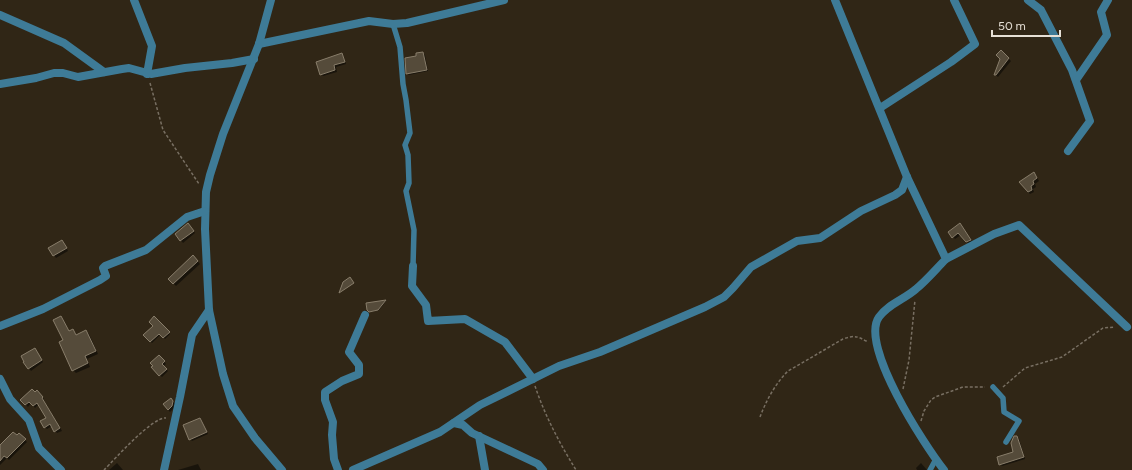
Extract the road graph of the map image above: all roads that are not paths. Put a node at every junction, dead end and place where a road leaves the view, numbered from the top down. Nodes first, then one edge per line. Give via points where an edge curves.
1 (134, 0) edge
2 (271, 0) edge
3 (504, 0) edge
4 (835, 0) edge
5 (954, 0) edge
6 (1028, 0) edge
7 (1108, 0) edge
8 (0, 15) edge
9 (393, 24) junction
10 (259, 44) junction
11 (254, 58) junction
12 (104, 72) junction
13 (146, 74) junction
14 (1076, 80) junction
15 (0, 84) edge
16 (880, 108) junction
17 (1068, 151) dead end
18 (907, 177) junction
19 (205, 211) junction
20 (946, 259) junction
21 (412, 266) joint
22 (209, 310) junction
23 (365, 315) dead end
24 (0, 326) edge
25 (1127, 327) road end
26 (0, 379) edge
27 (533, 379) junction
28 (993, 387) road end
29 (454, 423) junction
30 (479, 436) junction
31 (1006, 442) dead end
32 (936, 459) junction
33 (61, 470) edge
34 (164, 470) edge
35 (282, 470) edge
36 (338, 470) edge
37 (353, 470) edge
38 (485, 470) edge
39 (542, 470) edge
40 (930, 470) edge
41 (944, 470) edge

1 - 13 street via 152,46
2 - 10 street
3 - 9 street
4 - 16 street
5 - 16 street via 975,44
6 - 14 street via 1042,10
7 - 14 street via 1101,12 1107,35
8 - 12 street via 64,43
9 - 10 street via 369,21
9 - 21 lane via 400,47 402,84 410,133 405,145 409,183 406,191 414,230
10 - 11 street
11 - 13 street
11 - 19 street via 223,134 206,192
12 - 13 street via 129,68
12 - 15 street via 78,77 54,73
14 - 17 street via 1090,121
16 - 18 street
18 - 20 street
18 - 27 street via 902,190 895,195 861,211 820,238 797,241 758,263 748,270 724,297
19 - 22 street
19 - 24 street via 187,218 146,250 105,266 103,268 106,276 100,280 43,309
20 - 25 street via 994,234 1019,225
20 - 32 street via 916,290 890,307 876,322 877,346 886,372
21 - 27 street via 412,286 426,305 428,321 465,318 505,342
22 - 34 street via 192,335
22 - 35 street via 233,406
23 - 36 street via 349,352 359,364 360,374 342,381 325,392 325,400 333,422 334,459
26 - 33 street via 10,399 29,420 39,448
27 - 29 street via 480,405
28 - 31 lane via 1003,398 1004,412 1019,421
29 - 30 street via 464,425
29 - 37 street via 434,435
30 - 38 street
30 - 39 street via 538,464
32 - 40 lane
32 - 41 street

